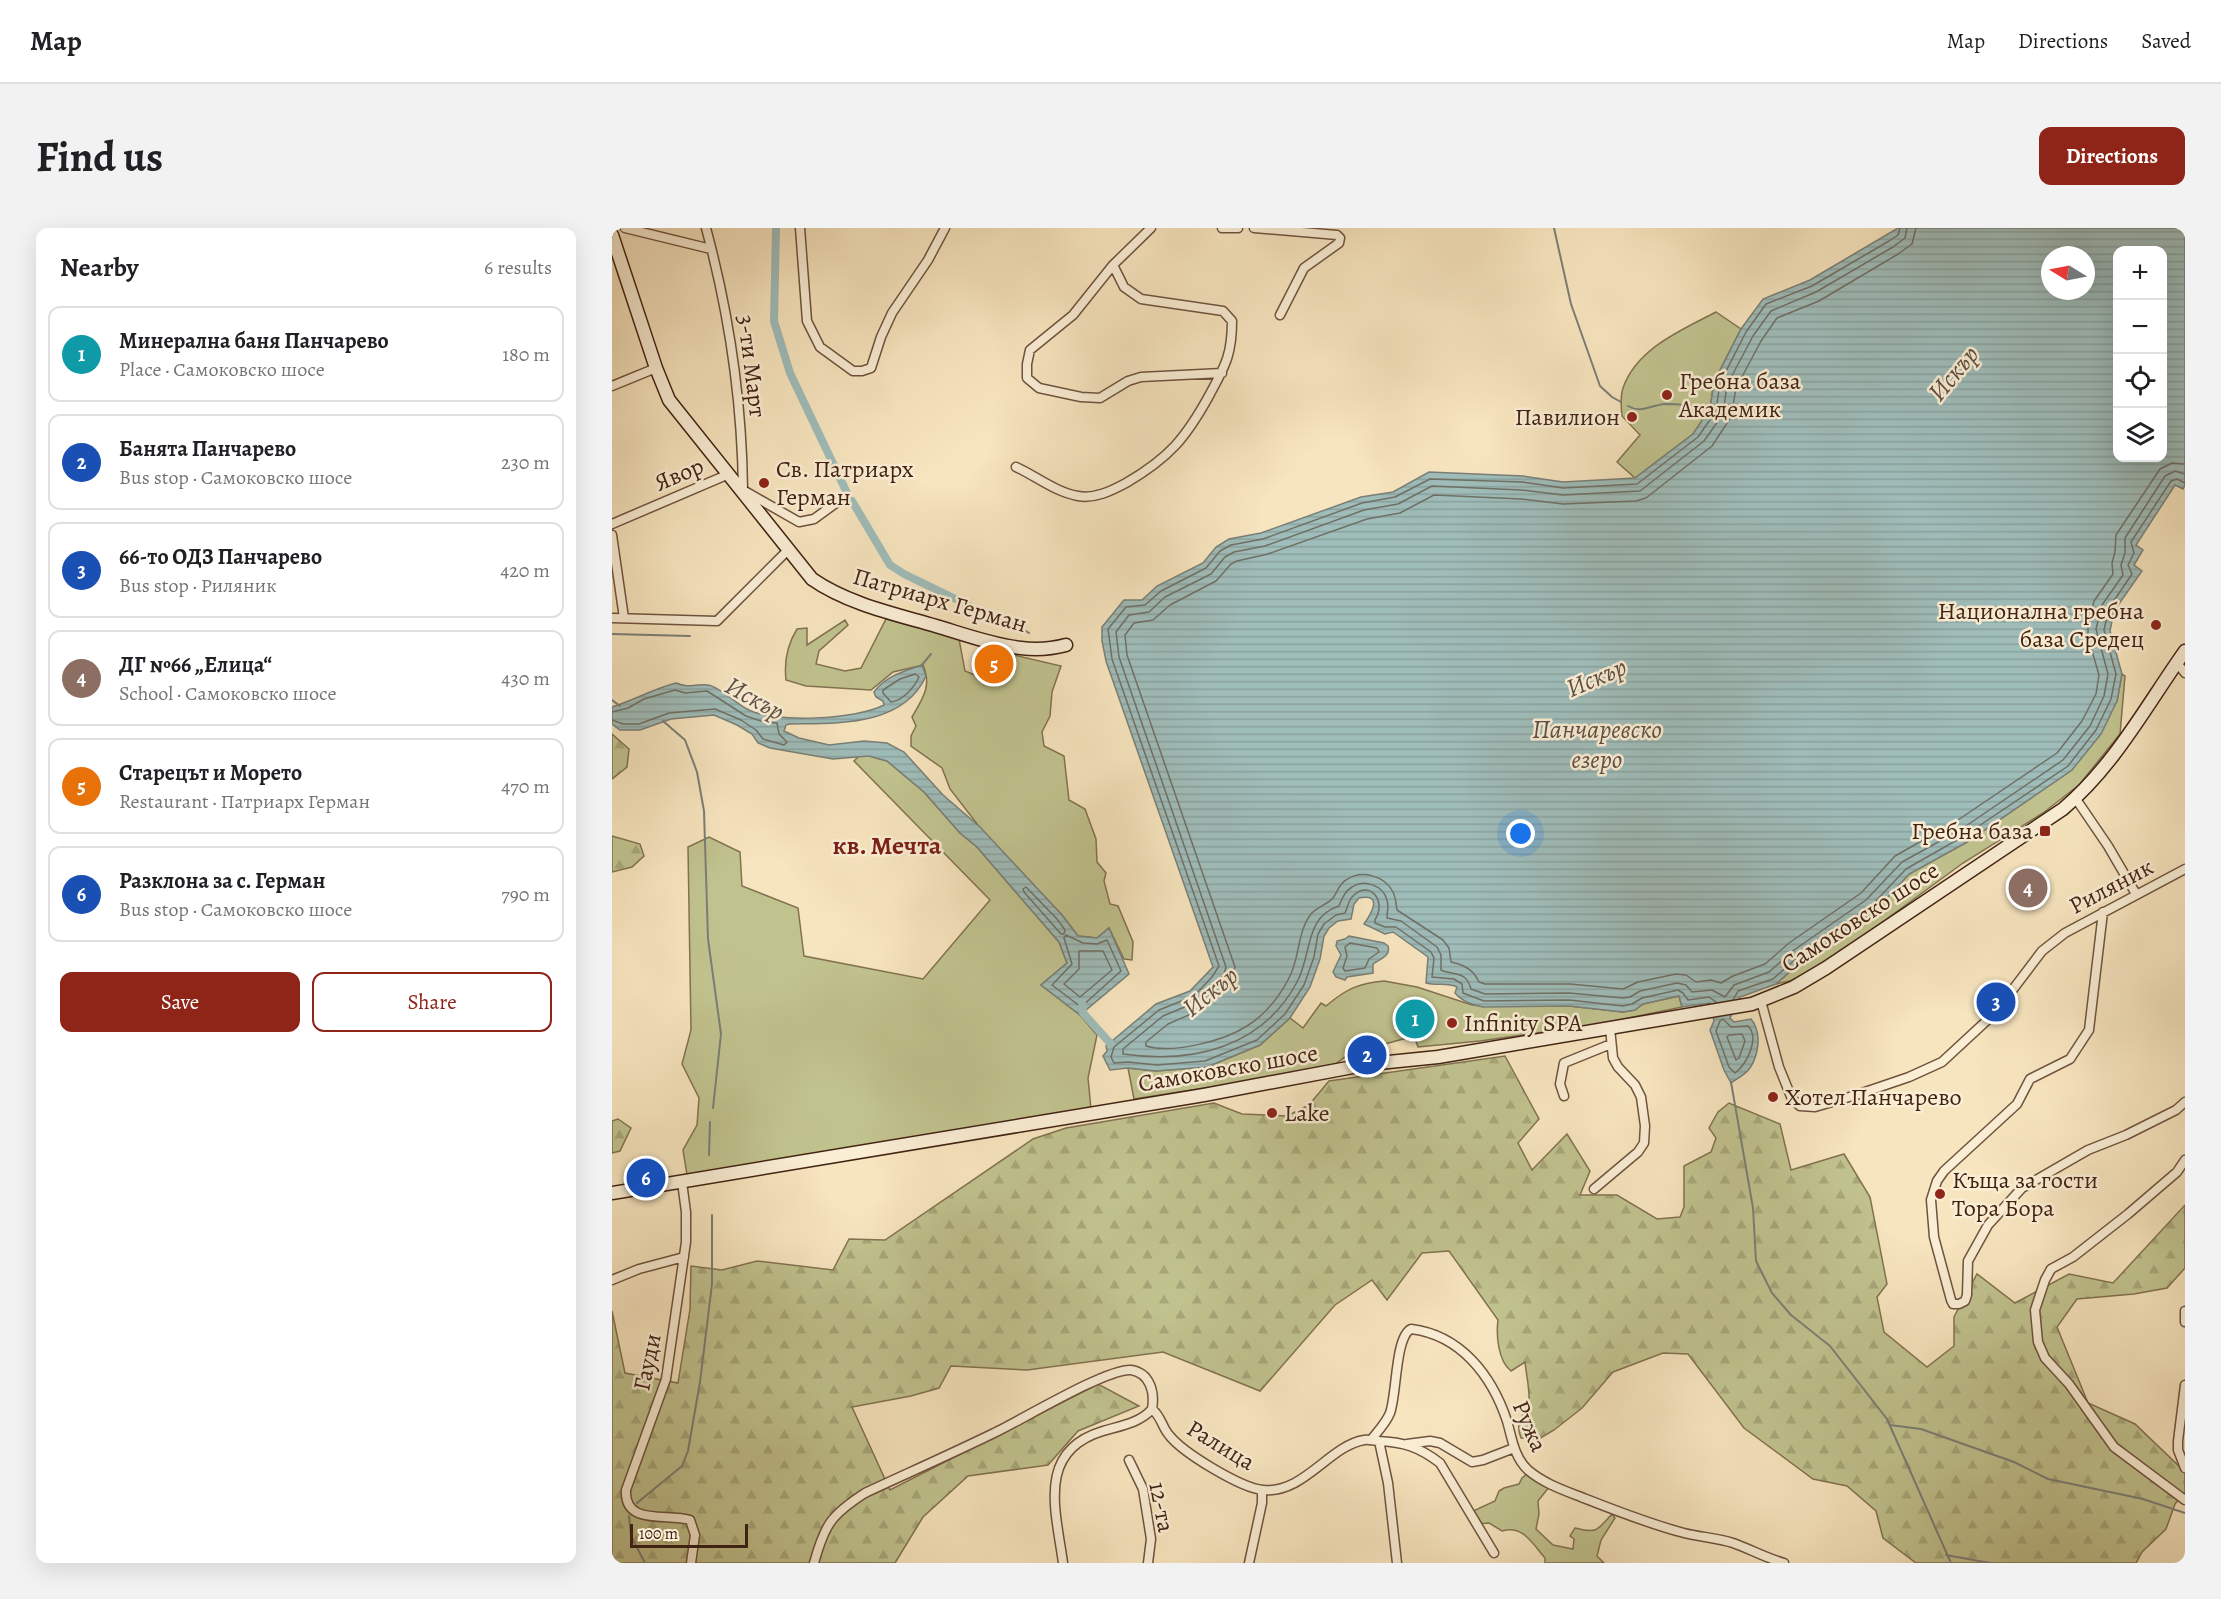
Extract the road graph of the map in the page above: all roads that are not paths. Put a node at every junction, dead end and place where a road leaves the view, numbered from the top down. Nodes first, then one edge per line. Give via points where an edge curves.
1 (625, 228) edge
2 (706, 228) edge
3 (800, 228) edge
4 (945, 228) edge
5 (1151, 228) edge
6 (1222, 228) edge
7 (1238, 228) edge
8 (1254, 228) edge
9 (612, 235) edge
10 (711, 249) junction
11 (617, 265) edge
12 (1113, 265) junction
13 (1280, 315) dead end
14 (656, 368) junction
15 (1222, 373) junction
16 (612, 387) edge
17 (1016, 467) dead end
18 (729, 474) junction
19 (743, 490) junction
20 (836, 503) dead end
21 (612, 524) edge
22 (612, 535) edge
23 (788, 550) junction
24 (612, 618) edge
25 (624, 618) junction
26 (1066, 645) dead end
27 (2185, 651) edge
28 (2177, 663) junction
29 (2185, 673) edge
30 (2076, 799) junction
31 (2185, 869) edge
32 (2136, 894) junction
33 (2103, 912) junction
34 (1761, 1001) junction
35 (1610, 1028) junction
36 (1611, 1044) junction
37 (1564, 1096) dead end
38 (2185, 1102) edge
39 (2185, 1160) edge
40 (682, 1182) junction
41 (1594, 1189) dead end
42 (612, 1193) edge
43 (684, 1257) junction
44 (612, 1280) edge
45 (2185, 1311) edge
46 (2185, 1322) edge
47 (2185, 1385) edge
48 (1152, 1409) junction
49 (1375, 1441) junction
50 (1407, 1444) junction
51 (1514, 1448) junction
52 (1128, 1460) dead end
53 (2185, 1468) edge
54 (1262, 1490) junction
55 (2185, 1500) edge
56 (1494, 1553) dead end
57 (691, 1563) edge
58 (814, 1563) edge
59 (1063, 1563) edge
60 (1148, 1563) edge
61 (1250, 1563) edge
62 (1397, 1563) edge
63 (1784, 1563) edge

1 - 10 street
2 - 10 street, 3-ти Март
3 - 4 street via 807,321 820,347 853,371 870,368 892,313
5 - 12 street
6 - 7 street
8 - 13 street via 1340,238 1339,243 1304,268
9 - 11 main road, Патриарх Герман
10 - 19 street, 3-ти Март via 724,298 742,448
11 - 14 main road, Патриарх Герман
12 - 15 street via 1124,287 1142,299 1223,311 1232,321 1232,344
12 - 15 street via 1073,315 1030,350 1027,378 1038,388 1100,398 1141,377
14 - 16 street
14 - 18 main road, Патриарх Герман via 669,400
15 - 17 street via 1178,445 1158,463 1116,488 1097,496 1078,496
18 - 19 main road, Патриарх Герман
18 - 21 street, Явор
19 - 20 street via 799,522 814,519
19 - 23 main road, Патриарх Герман
22 - 25 street
23 - 25 street via 717,621
23 - 26 main road, Патриарх Герман via 812,579 870,606 1020,648 1046,650
24 - 25 street
27 - 28 main road, Самоковско шосе
28 - 29 street
28 - 30 main road, Самоковско шосе via 2113,758
30 - 32 street
30 - 34 main road, Самоковско шосе via 1827,968
31 - 32 street, Риляник
32 - 33 street, Риляник
33 - 34 street, Риляник via 2042,951 1995,1013 1942,1062 1909,1077 1815,1107 1800,1106 1792,1099
33 - 38 street via 2089,1030 2083,1040 2070,1059 2030,1079 2017,1104 1944,1171 1933,1190 1934,1237 1953,1304 1965,1301 1968,1261 1988,1225 2022,1188
34 - 35 main road, Самоковско шосе
35 - 36 street
35 - 40 main road, Самоковско шосе via 1438,1057 1369,1064
36 - 37 street via 1564,1063 1560,1084
36 - 41 street via 1618,1067 1641,1097 1644,1143
39 - 55 street via 2177,1172 2128,1214 2073,1257 2051,1269 2035,1310 2045,1358 2070,1384 2114,1447
40 - 42 main road, Самоковско шосе
40 - 43 street, Гауди via 687,1224
43 - 44 street
43 - 57 street, Гауди via 666,1379 626,1490 626,1501 637,1513 690,1520 695,1535
45 - 46 street
47 - 53 street via 2178,1441
48 - 54 street, Ралица via 1176,1443 1223,1474
48 - 58 street via 1152,1389 1141,1373 1121,1371 1098,1379 848,1504 830,1520
48 - 59 street via 1137,1420 1086,1436 1061,1461 1054,1484
49 - 50 street
49 - 51 street, Ружа via 1391,1410 1402,1338 1412,1329 1428,1330 1454,1343 1477,1366 1487,1378 1506,1420
49 - 54 street, Ралица via 1362,1440 1351,1445 1289,1485
49 - 62 street via 1388,1483
50 - 51 street via 1440,1443 1472,1461
50 - 56 street via 1440,1463
51 - 63 street, Ружа via 1529,1471 1556,1487 1623,1513 1683,1533 1734,1544
52 - 60 street, 12-та via 1143,1489 1151,1539
54 - 61 street

